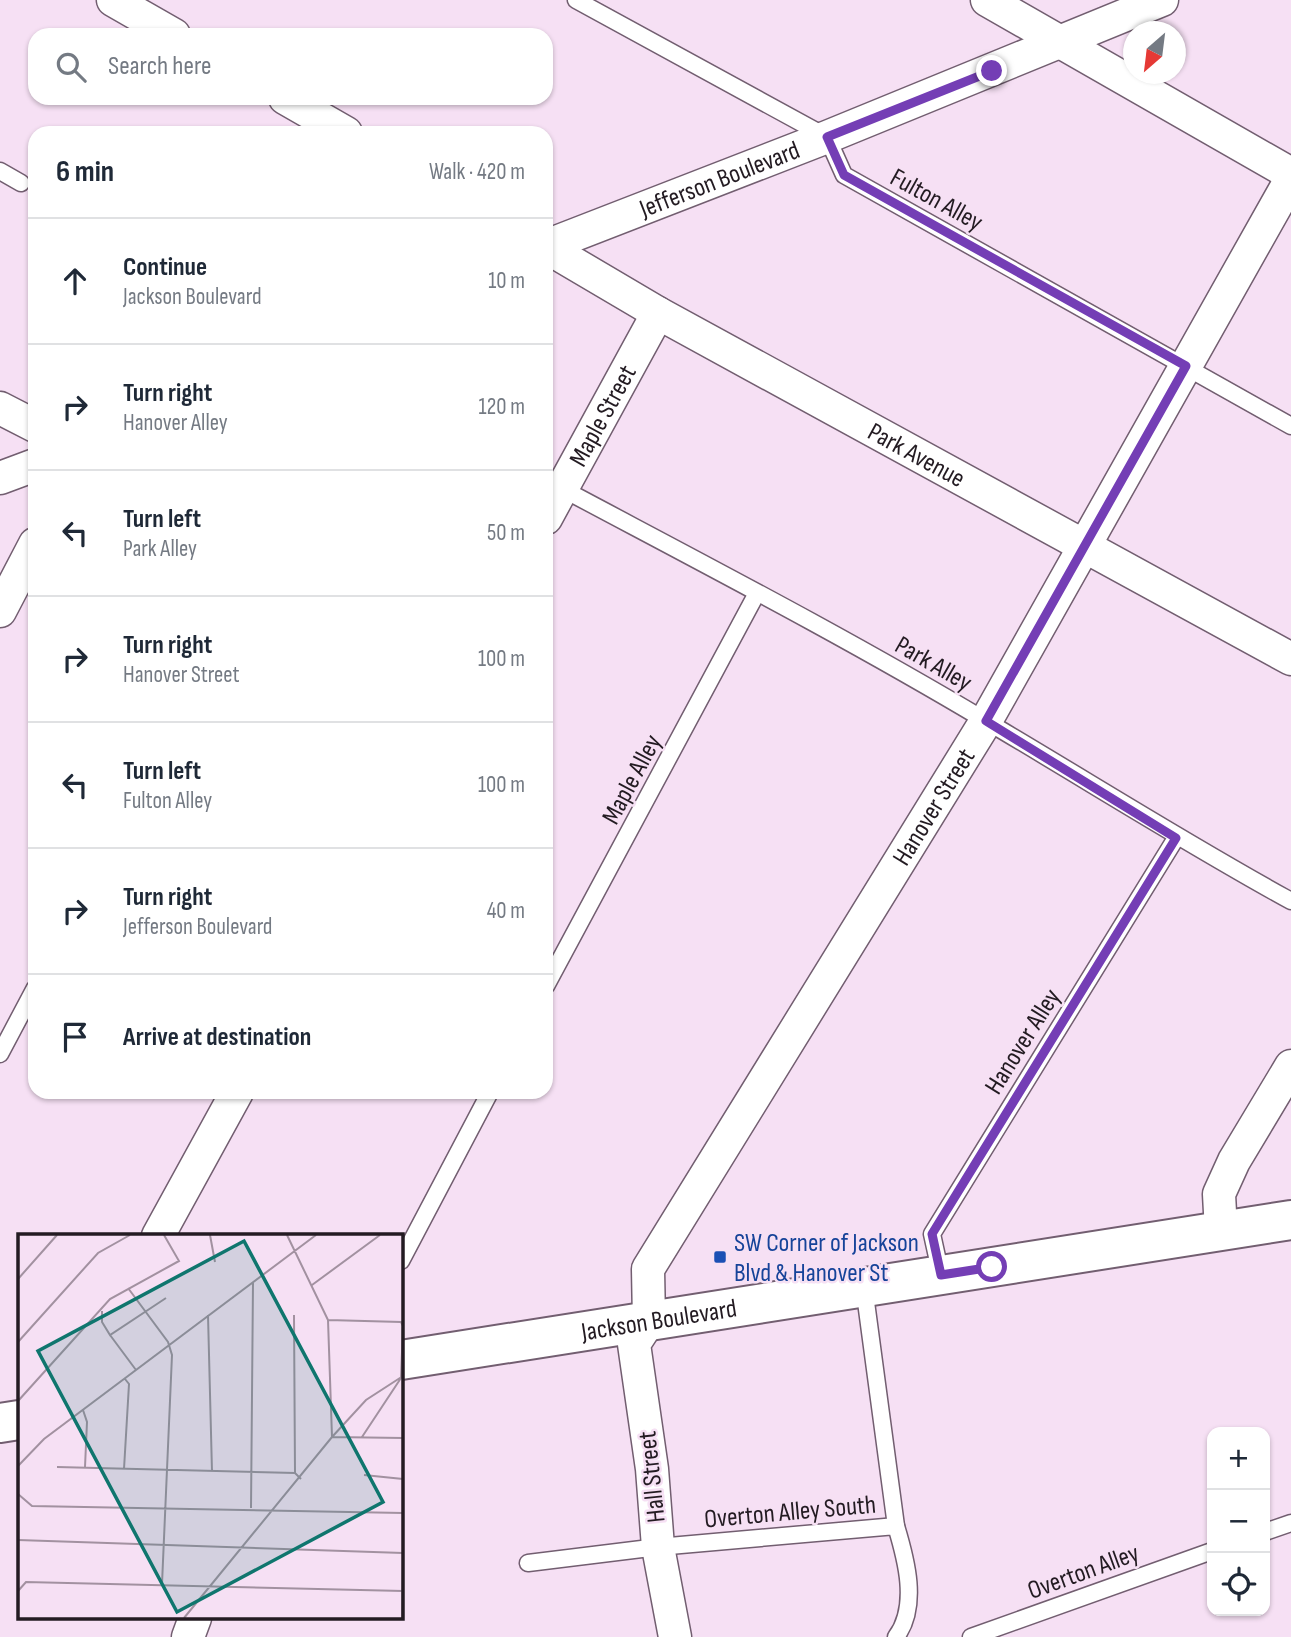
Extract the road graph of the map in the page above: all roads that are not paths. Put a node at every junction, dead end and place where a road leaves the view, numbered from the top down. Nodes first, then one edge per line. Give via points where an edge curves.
1 (113, 0) edge
2 (576, 0) edge
3 (987, 0) edge
4 (1162, 0) edge
5 (162, 28) edge
6 (1063, 42) junction
7 (297, 105) edge
8 (334, 126) edge
9 (827, 137) junction
10 (0, 171) edge
11 (1291, 176) edge
12 (21, 183) dead end
13 (553, 243) edge
14 (553, 250) edge
15 (658, 313) junction
16 (1186, 366) junction
17 (0, 408) edge
18 (28, 422) edge
19 (1291, 426) edge
20 (28, 468) edge
21 (0, 478) edge
22 (554, 484) edge
23 (1086, 547) junction
24 (28, 557) edge
25 (757, 593) junction
26 (0, 611) edge
27 (1291, 659) edge
28 (986, 721) junction
29 (1176, 838) junction
30 (1291, 901) edge
31 (553, 973) edge
32 (28, 1002) edge
33 (0, 1054) edge
34 (1291, 1066) edge
35 (233, 1099) edge
36 (486, 1099) edge
37 (1291, 1220) edge
38 (1221, 1231) junction
39 (159, 1234) edge
40 (402, 1259) edge
41 (941, 1275) junction
42 (864, 1287) junction
43 (649, 1321) junction
44 (402, 1360) edge
45 (18, 1420) edge
46 (0, 1423) edge
47 (1291, 1523) edge
48 (896, 1526) junction
49 (1270, 1530) edge
50 (658, 1547) junction
51 (1207, 1553) edge
52 (528, 1563) dead end
53 (194, 1620) edge
54 (188, 1637) edge
55 (675, 1637) edge
56 (895, 1637) edge
57 (971, 1637) edge

1 - 5 street
2 - 9 lane
3 - 6 street
4 - 6 street, Jefferson Boulevard
6 - 9 street, Jefferson Boulevard
6 - 11 street
7 - 8 street
9 - 13 street, Jefferson Boulevard
9 - 16 lane, Fulton Alley via 844,175
10 - 12 lane
11 - 16 street, Hanover Street
14 - 15 street, Park Avenue
15 - 22 street, Maple Street
15 - 23 street, Park Avenue
16 - 19 lane, Fulton Alley
16 - 23 street, Hanover Street
17 - 18 street
20 - 21 street
22 - 25 lane, Park Alley
23 - 27 street, Park Avenue
23 - 28 street, Hanover Street
24 - 26 street
25 - 28 lane, Park Alley
25 - 31 lane, Maple Alley
28 - 29 lane, Park Alley
28 - 43 street, Hanover Street via 648,1269
29 - 30 lane, Park Alley
29 - 41 lane, Hanover Alley via 932,1234
32 - 33 lane
34 - 38 street via 1219,1194
35 - 39 street
36 - 40 lane
37 - 38 street, Jackson Boulevard
38 - 41 street, Jackson Boulevard
41 - 42 street, Jackson Boulevard
42 - 43 street, Jackson Boulevard
42 - 48 lane
43 - 44 street, Jackson Boulevard
43 - 50 street, Hall Street via 634,1344
45 - 46 street
47 - 49 lane
48 - 50 lane, Overton Alley South
48 - 56 lane, Overton Alley South via 909,1585 902,1629
50 - 52 lane, Overton Alley South
50 - 55 street, Hall Street
51 - 57 lane, Overton Alley
53 - 54 street

